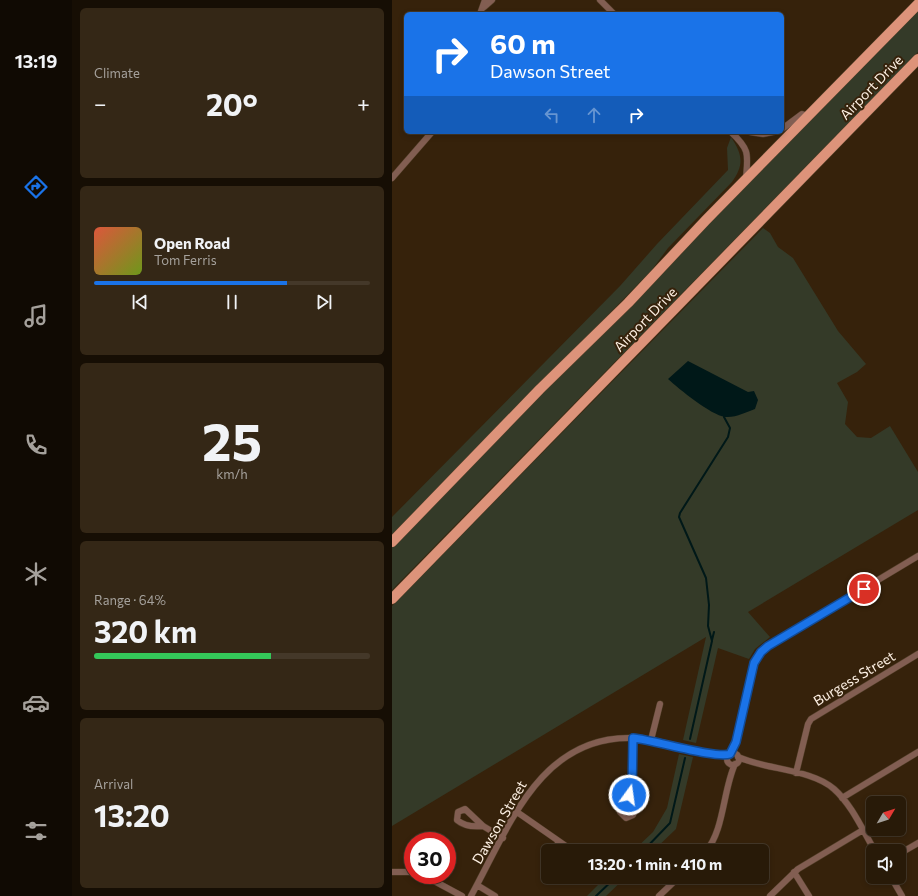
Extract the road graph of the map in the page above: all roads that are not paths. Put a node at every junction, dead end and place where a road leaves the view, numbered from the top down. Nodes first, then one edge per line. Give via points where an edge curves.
1 (492, 0) edge
2 (600, 0) edge
3 (484, 3) edge
4 (918, 4) edge
5 (612, 12) edge
6 (918, 58) edge
7 (808, 116) junction
8 (784, 128) edge
9 (430, 134) edge
10 (733, 134) edge
11 (392, 178) edge
12 (746, 180) junction
13 (392, 542) edge
14 (918, 556) edge
15 (392, 599) edge
16 (918, 654) edge
17 (660, 704) dead end
18 (633, 738) junction
19 (651, 740) junction
20 (918, 752) edge
21 (733, 759) junction
22 (796, 773) junction
23 (632, 792) dead end
24 (842, 798) junction
25 (517, 812) junction
26 (482, 826) dead end
27 (863, 830) junction
28 (503, 838) junction
29 (558, 842) joint
30 (918, 843) edge
31 (561, 844) edge
32 (711, 844) edge
33 (871, 844) edge
34 (906, 850) edge
35 (392, 872) edge
36 (404, 872) edge
37 (794, 872) junction
38 (440, 884) edge
39 (672, 884) edge
40 (895, 884) edge
41 (477, 885) junction
42 (462, 896) edge
43 (471, 896) edge
44 (495, 896) edge
45 (659, 896) edge
46 (770, 896) edge
47 (808, 896) edge
48 (902, 896) edge

1 - 3 street
2 - 5 street
4 - 7 main road, Airport Drive
6 - 15 main road, Airport Drive
7 - 8 street via 802,114
7 - 12 main road, Airport Drive
9 - 11 street
10 - 12 street via 747,150 749,160
12 - 13 main road, Airport Drive
14 - 21 street via 764,649 754,663
16 - 22 street, Burgess Street via 811,719
17 - 19 street
18 - 19 street, Dawson Street
18 - 23 street
18 - 25 street, Dawson Street via 618,738 593,744 569,754 539,779
19 - 21 street, Dawson Street
20 - 24 street
21 - 22 street, Dawson Street
21 - 32 street via 717,831
22 - 24 street, Dawson Street via 826,784
24 - 27 street, Dawson Street
25 - 28 street, Dawson Street
25 - 29 street
26 - 28 street
27 - 33 street, Dawson Street
27 - 37 street
28 - 41 street, Dawson Street
29 - 31 street
30 - 34 street
35 - 36 street
37 - 46 street
37 - 47 street
38 - 42 street
39 - 45 street
40 - 48 street
41 - 43 street, Dawson Street
41 - 44 street

